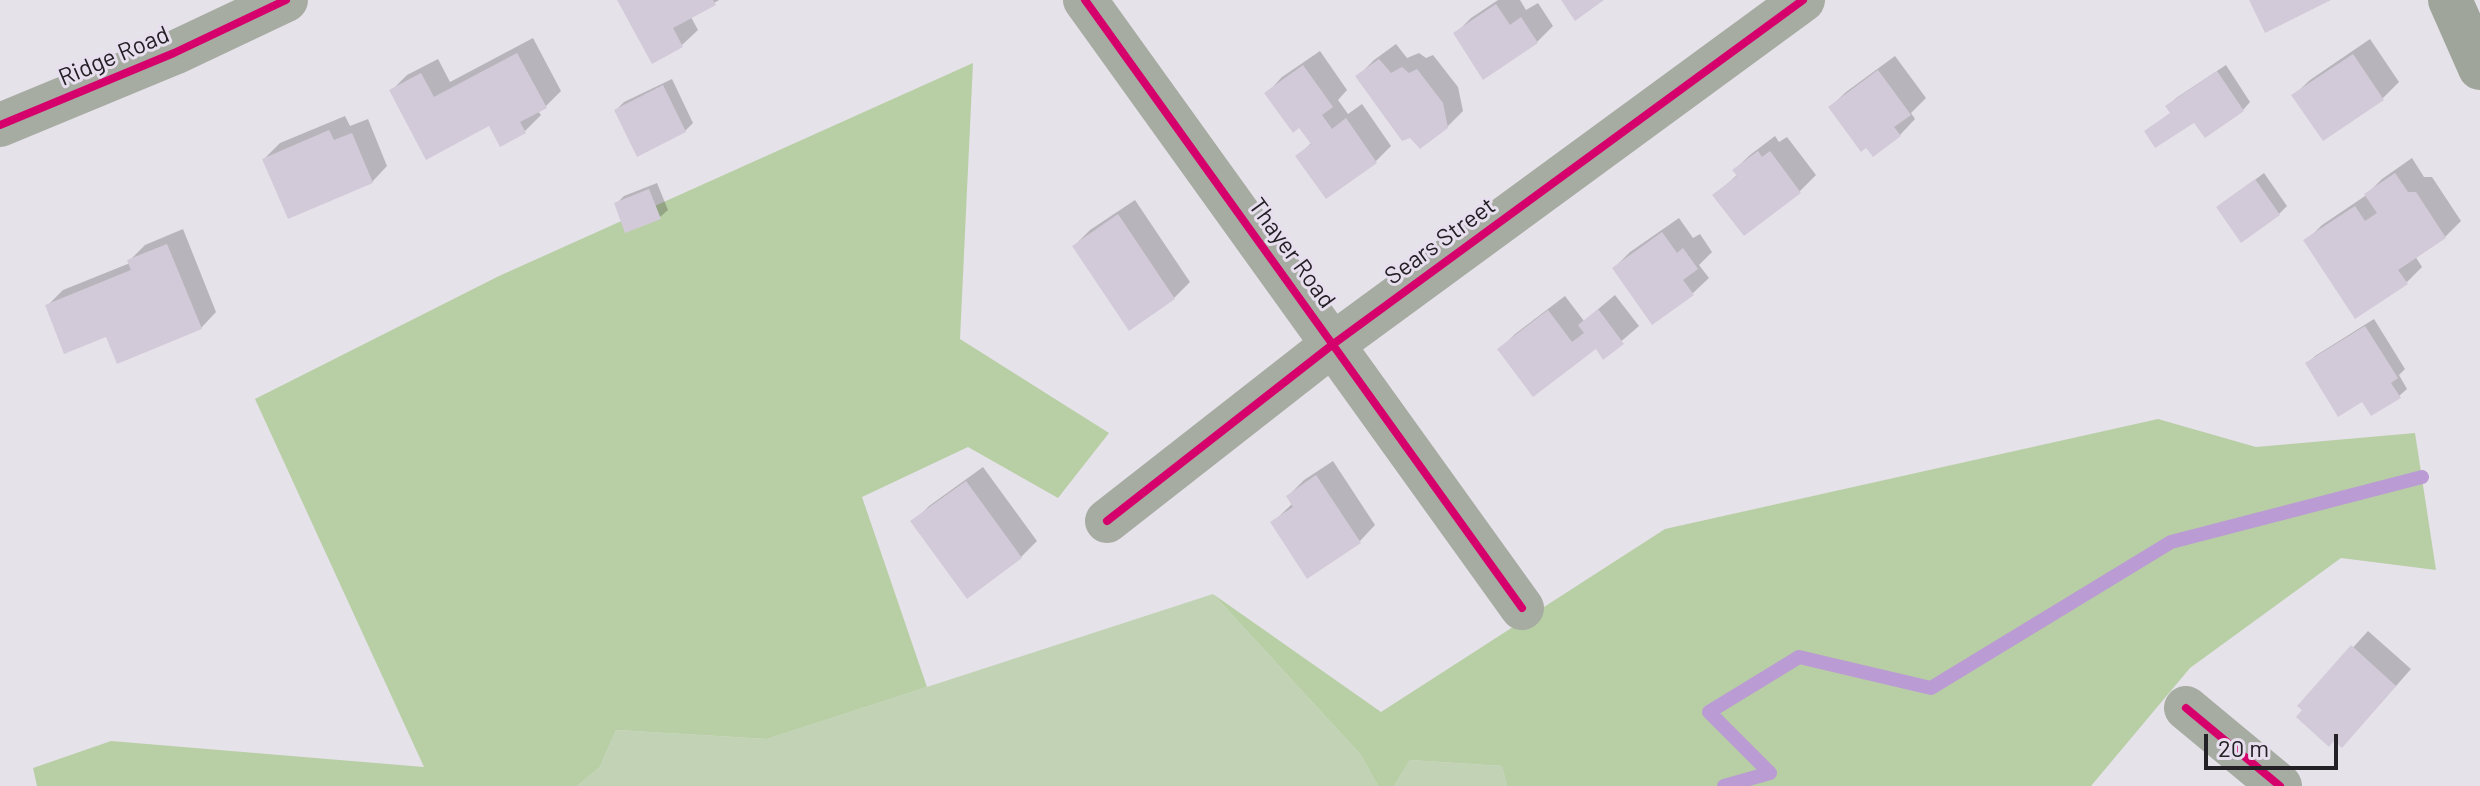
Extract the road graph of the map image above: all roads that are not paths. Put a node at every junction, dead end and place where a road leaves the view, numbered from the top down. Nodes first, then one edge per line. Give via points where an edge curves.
1 (286, 0) edge
2 (1085, 0) edge
3 (1803, 0) edge
4 (2450, 0) edge
5 (2480, 68) edge
6 (0, 125) edge
7 (1332, 345) junction
8 (1107, 521) dead end
9 (1522, 608) dead end
10 (2186, 708) dead end
11 (2280, 786) edge

1 - 6 street, Ridge Road
2 - 7 street, Thayer Road
3 - 7 street, Sears Street
4 - 5 main road
7 - 8 street, Sears Street
7 - 9 street, Thayer Road
10 - 11 street

